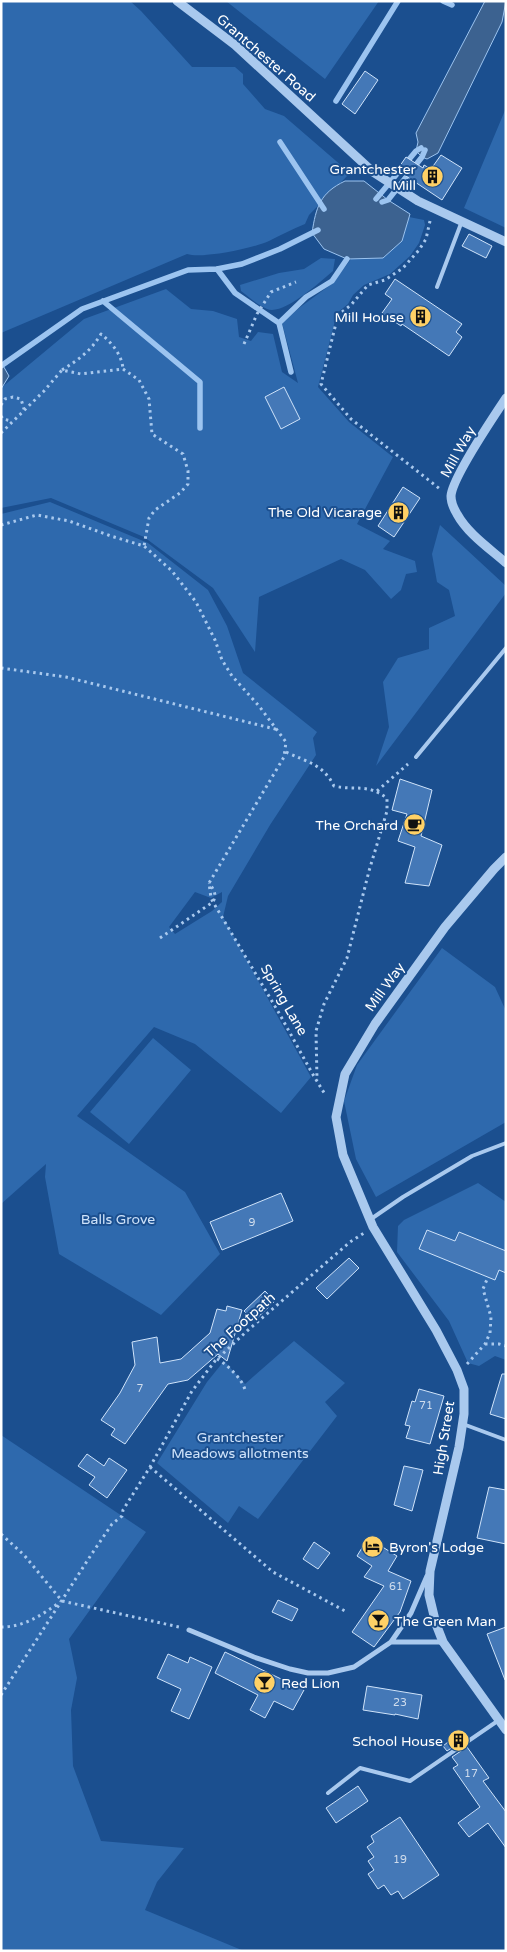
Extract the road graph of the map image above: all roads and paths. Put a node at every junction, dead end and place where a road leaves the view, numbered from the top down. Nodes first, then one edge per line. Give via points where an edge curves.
1 (176, 1) edge
2 (432, 208) junction
3 (462, 221) junction
4 (506, 242) edge
5 (296, 282) dead end
6 (437, 287) dead end
7 (244, 344) dead end
8 (122, 369) junction
9 (62, 370) junction
10 (506, 398) edge
11 (1, 405) edge
12 (24, 410) junction
13 (1, 416) edge
14 (12, 421) junction
15 (1, 433) edge
16 (451, 497) junction
17 (1, 525) edge
18 (144, 546) junction
19 (506, 563) edge
20 (506, 648) edge
21 (1, 668) edge
22 (279, 730) junction
23 (286, 752) junction
24 (416, 757) joint
25 (377, 791) junction
26 (506, 857) edge
27 (208, 883) junction
28 (213, 902) junction
29 (160, 938) dead end
30 (317, 1080) junction
31 (338, 1113) junction
32 (506, 1143) edge
33 (343, 1155) joint
34 (372, 1224) junction
35 (488, 1277) dead end
36 (485, 1344) junction
37 (506, 1346) edge
38 (217, 1359) junction
39 (464, 1389) junction
40 (245, 1390) dead end
41 (462, 1424) junction
42 (506, 1440) edge
43 (150, 1467) junction
44 (123, 1510) junction
45 (112, 1524) junction
46 (1, 1534) edge
47 (430, 1571) junction
48 (62, 1601) junction
49 (345, 1611) dead end
50 (1, 1627) edge
51 (189, 1630) joint
52 (391, 1642) junction
53 (443, 1642) junction
54 (1, 1695) edge
55 (499, 1720) junction
56 (506, 1730) edge
57 (328, 1793) dead end

1 - 2 street, Grantchester Road via 235,45 373,172
2 - 3 street
2 - 16 path via 428,232 419,250 403,268 368,286 338,315 321,384 351,419
3 - 4 street
3 - 6 lane
5 - 7 path via 271,292
8 - 9 path via 81,374
8 - 9 path via 122,360 101,334 80,359
8 - 18 path via 139,380 149,399 152,434 183,454 188,471 188,484 149,518
9 - 12 path
10 - 16 street, Mill Way via 478,442
11 - 12 path via 5,399 21,399
12 - 14 path
13 - 14 path
14 - 15 path
16 - 19 street, Mill Way via 468,530
17 - 18 path via 37,515 69,521
18 - 22 path via 172,571 196,602 232,676
20 - 24 lane
21 - 22 path via 66,677
22 - 23 path via 286,742
23 - 25 path via 323,770 334,786
23 - 27 path
24 - 25 path
25 - 30 path via 387,798 387,811 347,958 324,1004 316,1031
26 - 31 street, Mill Way via 445,927 375,1024 345,1074
27 - 28 path, Spring Lane
27 - 28 path via 216,896
28 - 29 path
28 - 30 path, Spring Lane
30 - 31 path, Spring Lane
31 - 33 street, Mill Way via 336,1118
32 - 34 lane via 472,1156 402,1197
33 - 34 street, High Street
34 - 38 path, The Footpath
34 - 39 street, High Street via 436,1330
35 - 36 path via 484,1289 491,1317
36 - 37 path
36 - 39 path via 468,1362
38 - 40 path
38 - 43 path, The Footpath via 192,1391
39 - 41 street, High Street
41 - 42 lane
41 - 47 street, High Street
43 - 44 path, The Footpath
43 - 49 path via 273,1572
44 - 45 path
44 - 45 path, The Footpath via 122,1516
45 - 48 path
46 - 48 path via 24,1555
47 - 52 street via 411,1613
47 - 53 street, High Street via 429,1595
48 - 50 path via 36,1619
48 - 51 path
48 - 54 path
51 - 52 street via 254,1657 308,1673 328,1673 354,1667
52 - 53 street
53 - 55 street, High Street
55 - 56 street, High Street
55 - 57 lane via 410,1781 360,1768

